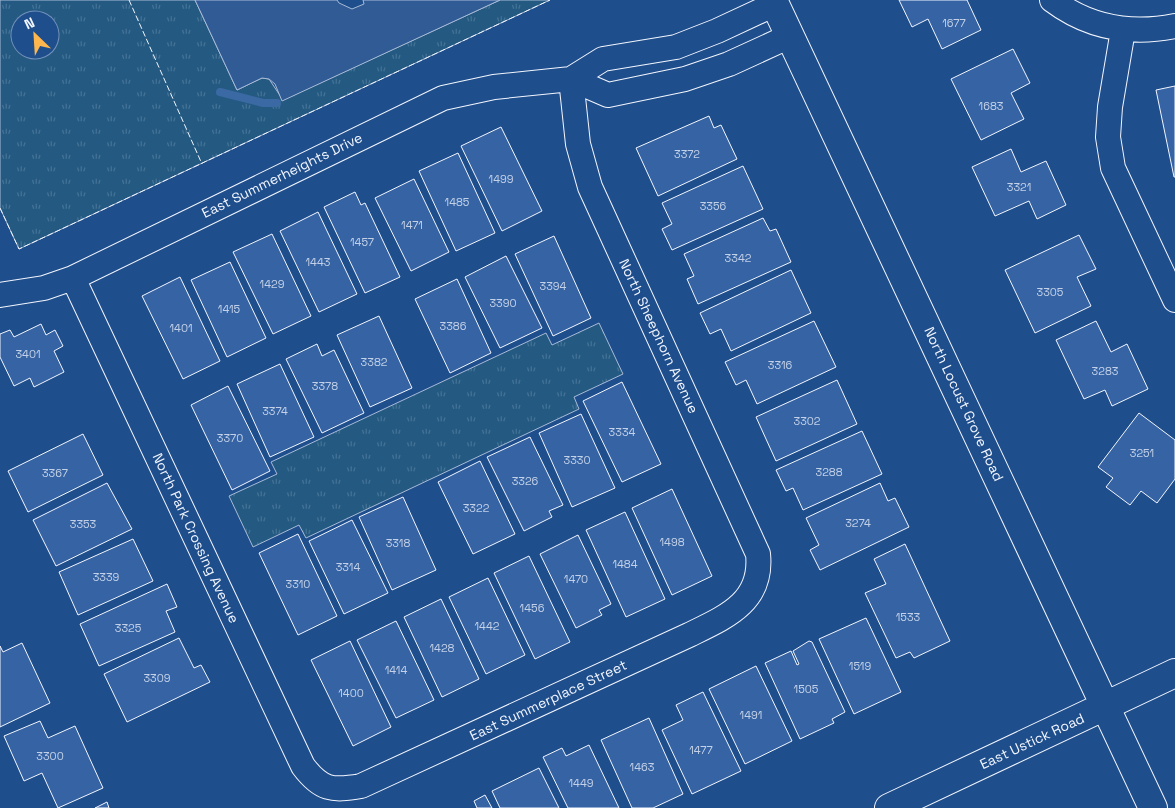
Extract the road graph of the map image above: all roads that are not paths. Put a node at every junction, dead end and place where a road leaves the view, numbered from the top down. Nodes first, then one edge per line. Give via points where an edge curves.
1 (1052, 0) edge
2 (774, 2) edge
3 (1175, 26) edge
4 (1123, 30) junction
5 (790, 36) junction
6 (571, 79) junction
7 (72, 278) junction
8 (0, 295) edge
9 (1175, 300) edge
10 (754, 588) joint
11 (1175, 673) edge
12 (1106, 706) junction
13 (329, 788) joint
14 (889, 808) edge
15 (1153, 808) edge

1 - 4 street via 1066,11 1094,23
2 - 5 main road, North Locust Grove Road
2 - 6 street, East Summerheights Drive via 717,31 676,47 603,59
3 - 4 street
4 - 9 street via 1110,107 1108,137 1113,168
5 - 6 street, East Summerheights Drive via 729,64 685,79 608,95
5 - 12 main road, North Locust Grove Road
6 - 7 street, East Summerheights Drive via 494,87 443,98
6 - 10 street, North Sheephorn Avenue via 578,144 590,187 758,554
7 - 8 street, East Summerheights Drive via 44,288
7 - 13 street, North Park Crossing Avenue via 303,766 314,781
10 - 13 street, East Summerplace Street via 736,611 689,636 361,786
11 - 12 main road, East Ustick Road
12 - 14 main road, East Ustick Road
12 - 15 main road, North Locust Grove Road

